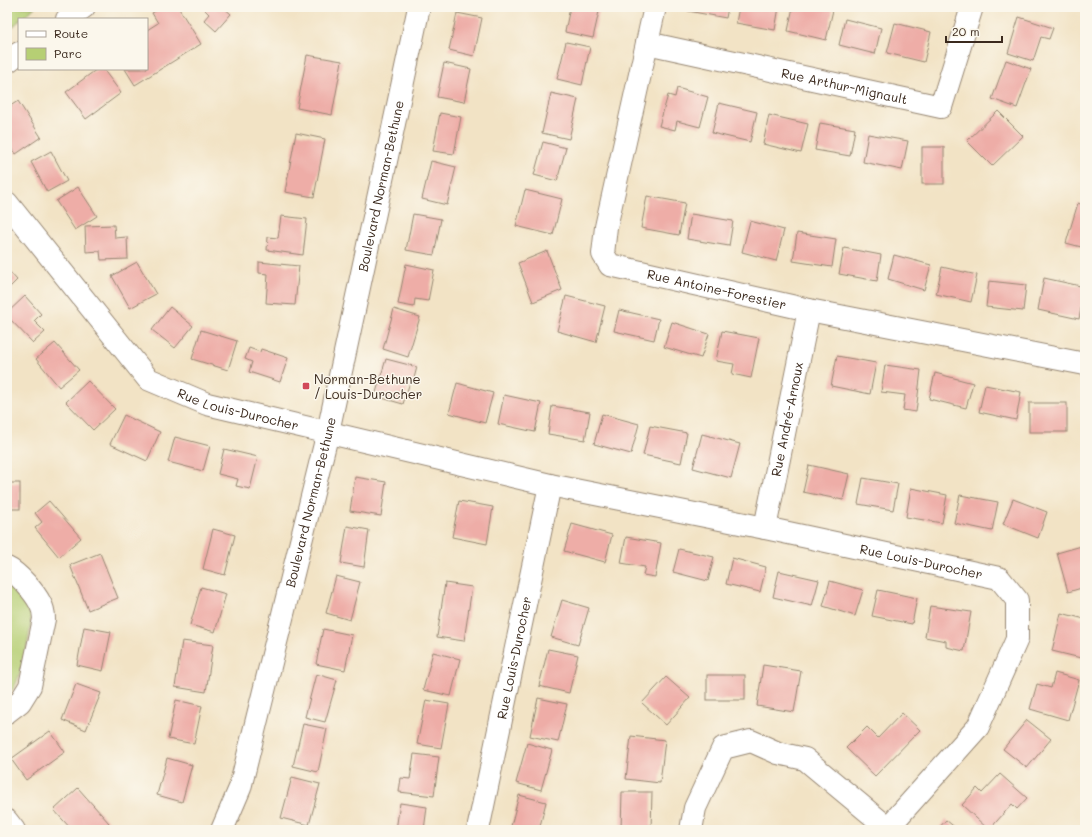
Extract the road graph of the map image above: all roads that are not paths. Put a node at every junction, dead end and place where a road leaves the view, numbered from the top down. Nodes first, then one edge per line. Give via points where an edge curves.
1 (84, 7) edge
2 (419, 7) edge
3 (655, 7) edge
4 (972, 7) edge
5 (68, 18) edge
6 (647, 43) junction
7 (18, 54) edge
8 (7, 62) edge
9 (7, 203) edge
10 (809, 310) junction
11 (1085, 364) edge
12 (328, 432) junction
13 (550, 486) junction
14 (765, 528) junction
15 (7, 568) edge
16 (7, 712) edge
17 (7, 821) edge
18 (887, 829) edge
19 (14, 830) edge
20 (222, 830) edge
21 (478, 830) edge
22 (691, 830) edge

1 - 5 street
2 - 12 street, Boulevard Norman-Bethune
3 - 6 street, Rue Antoine-Forestier
4 - 6 street, Rue Arthur-Mignault via 941,107
6 - 10 street, Rue Antoine-Forestier via 606,227 603,254 610,265
7 - 8 street
9 - 12 street, Rue Louis-Durocher via 148,379 207,404
10 - 11 street, Rue Antoine-Forestier
10 - 14 street, Rue André-Arnoux
12 - 13 street, Rue Louis-Durocher
12 - 20 street, Boulevard Norman-Bethune via 240,788
13 - 14 street, Rue Louis-Durocher
13 - 21 street, Rue Louis-Durocher
14 - 18 street, Rue Louis-Durocher via 999,578 1017,600 1017,639 978,727
15 - 16 street via 15,572 37,598 44,619 30,686 20,702
17 - 19 street
18 - 22 street, Rue Louis-Durocher via 805,760 778,753 751,741 723,748 695,808

